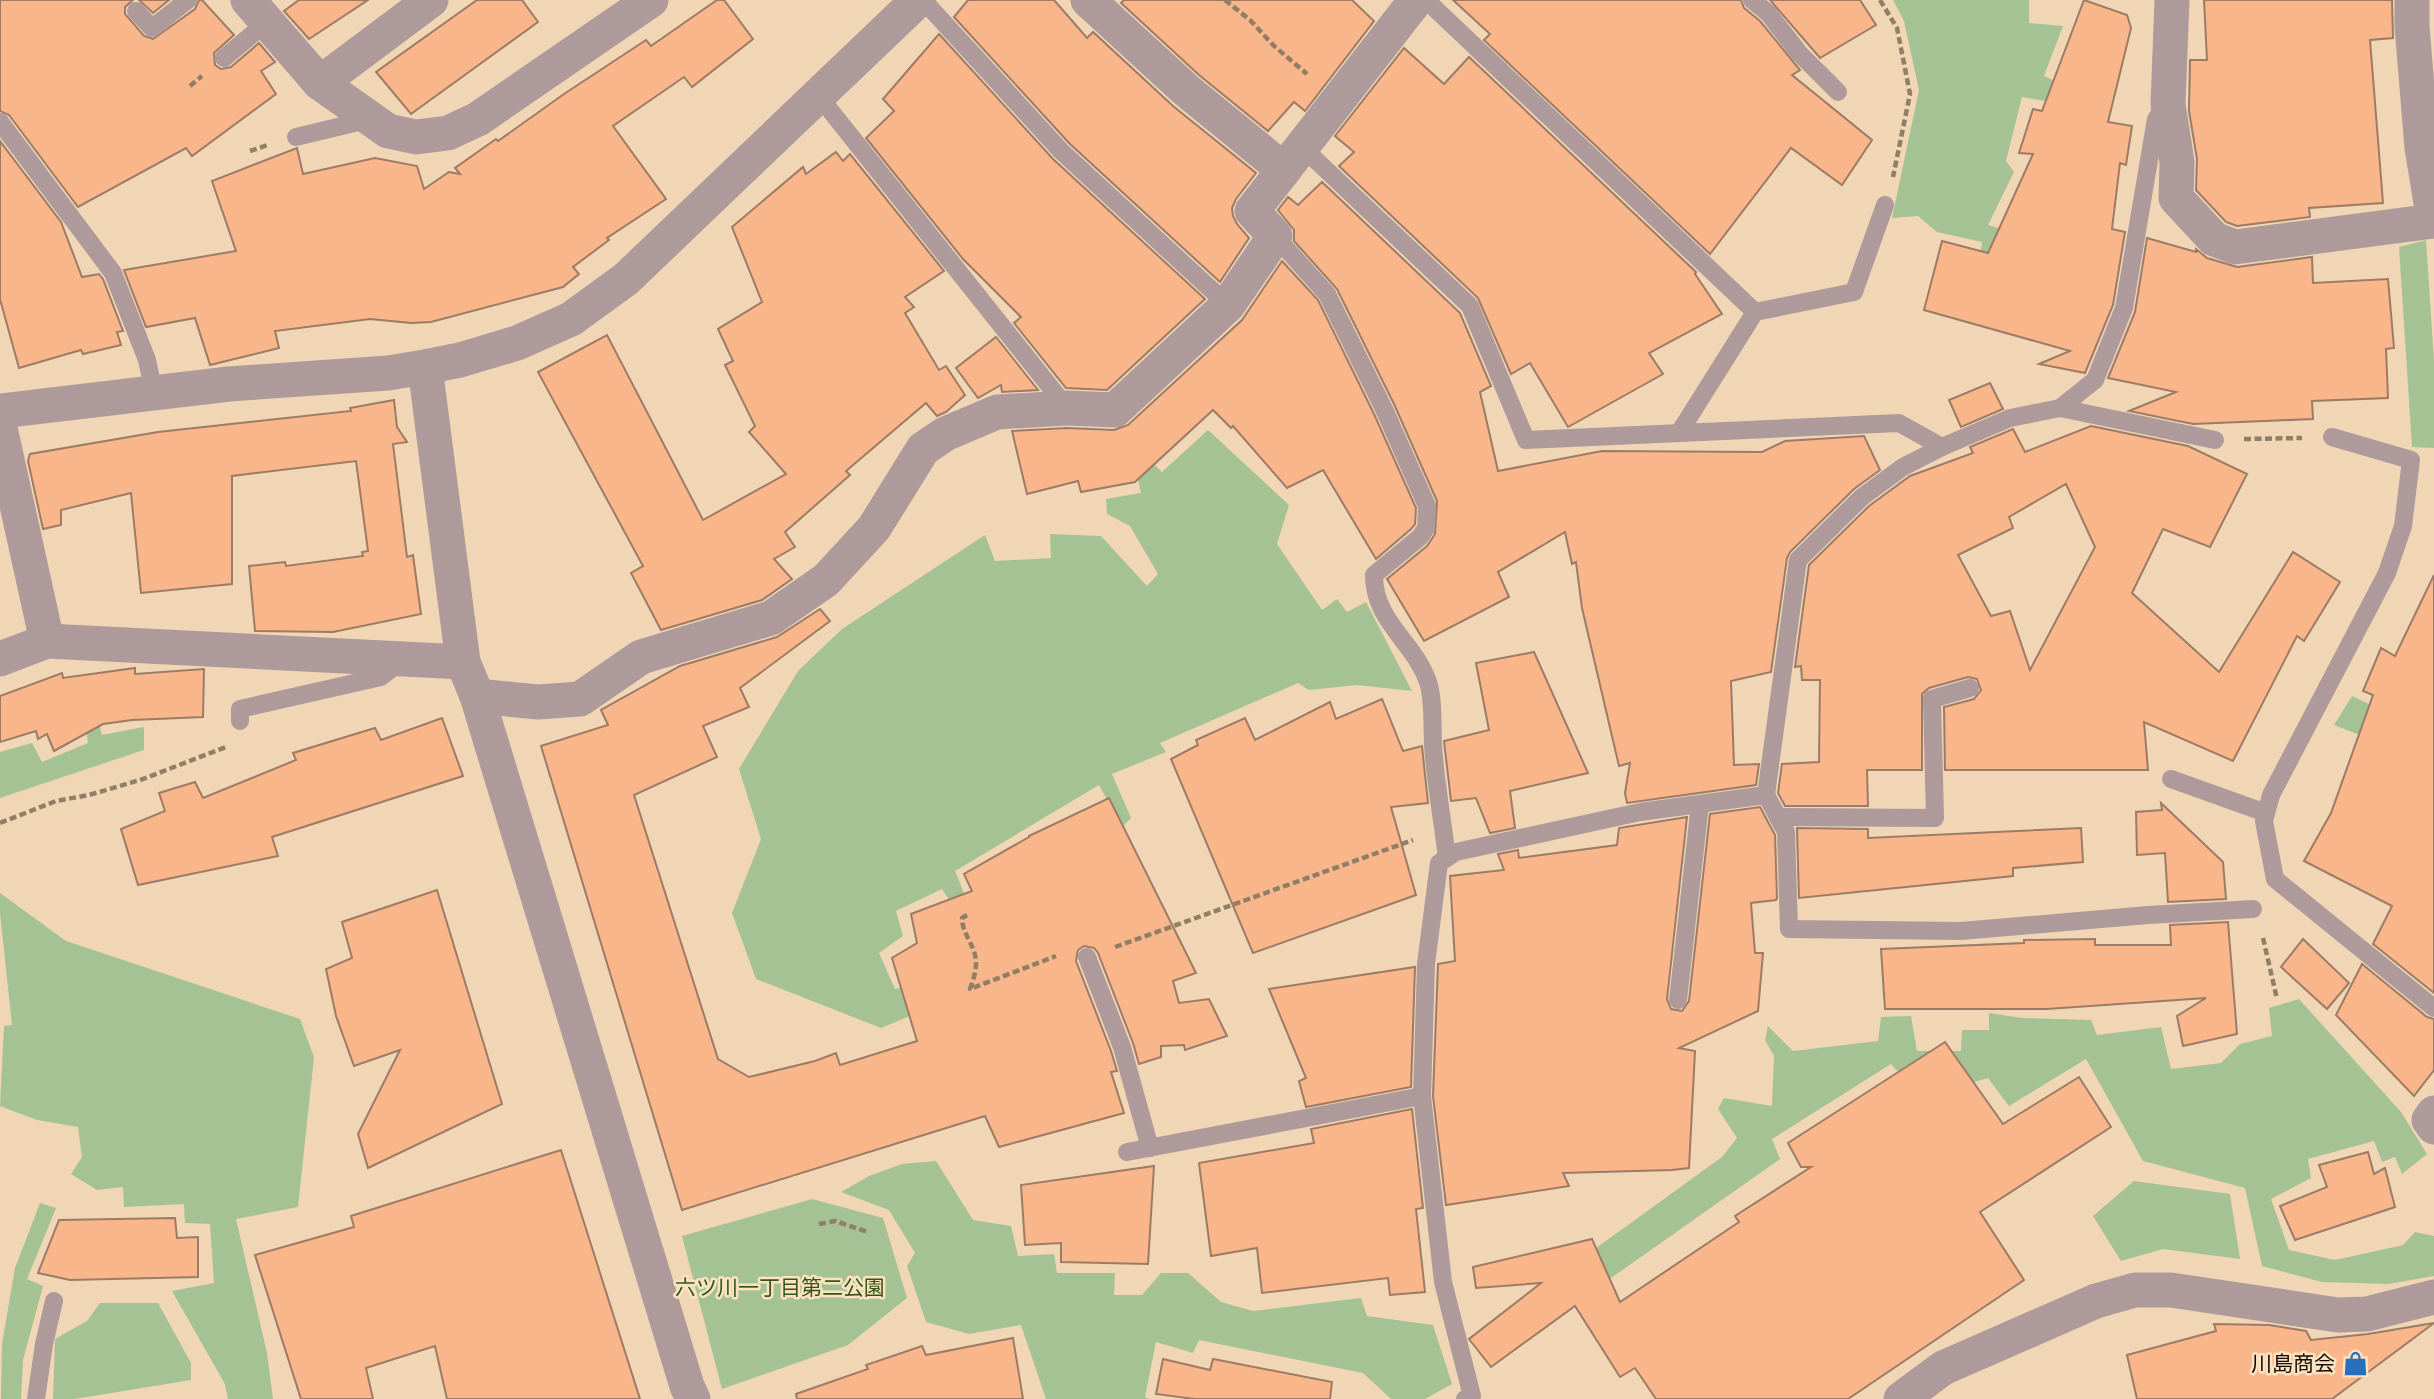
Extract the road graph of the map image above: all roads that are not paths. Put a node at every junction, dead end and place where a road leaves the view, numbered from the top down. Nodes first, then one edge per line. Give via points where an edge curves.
1 (188, 0) edge
2 (431, 0) edge
3 (651, 0) edge
4 (920, 0) edge
5 (1088, 0) edge
6 (1416, 0) edge
7 (1426, 0) edge
8 (1752, 0) edge
9 (2172, 0) edge
10 (2412, 0) edge
11 (136, 11) dead end
12 (257, 11) edge
13 (224, 58) dead end
14 (320, 83) junction
15 (1838, 92) dead end
16 (818, 95) junction
17 (2168, 104) junction
18 (371, 119) junction
19 (0, 122) edge
20 (296, 137) dead end
21 (1293, 158) junction
22 (1885, 205) road end
23 (2434, 221) edge
24 (1275, 236) junction
25 (1227, 305) junction
26 (1755, 312) junction
27 (425, 368) junction
28 (154, 393) junction
29 (1067, 408) junction
30 (2060, 408) junction
31 (0, 411) edge
32 (0, 428) edge
33 (1679, 433) junction
34 (2332, 437) road end
35 (2215, 440) road end
36 (1942, 447) junction
37 (47, 640) junction
38 (0, 659) edge
39 (404, 659) junction
40 (463, 662) junction
41 (1970, 688) dead end
42 (477, 696) junction
43 (240, 721) road end
44 (2171, 779) dead end
45 (1766, 795) junction
46 (1700, 804) junction
47 (2266, 813) junction
48 (1778, 817) junction
49 (1447, 858) junction
50 (2253, 909) dead end
51 (1087, 957) road end
52 (1678, 1000) dead end
53 (2434, 1008) edge
54 (1422, 1096) junction
55 (2434, 1112) edge
56 (2434, 1127) edge
57 (1150, 1148) junction
58 (1127, 1152) dead end
59 (2434, 1297) edge
60 (54, 1301) dead end
61 (37, 1399) edge
62 (692, 1399) edge
63 (1465, 1399) edge
64 (1901, 1399) edge

1 - 11 lane via 152,28
2 - 14 street
3 - 18 street via 478,119 448,133 416,137 388,131
4 - 16 street
4 - 25 lane via 1061,151
5 - 21 street via 1186,90
6 - 21 street
7 - 26 lane
8 - 15 lane
9 - 17 street
10 - 23 street via 2422,148
12 - 13 lane
12 - 14 street
14 - 18 street
16 - 27 street via 626,279 571,319 517,342
16 - 29 lane
17 - 23 street via 2178,162 2176,198 2214,239 2235,247
17 - 30 lane via 2157,119 2124,308 2095,380
18 - 20 lane
19 - 28 lane via 113,273
21 - 24 street via 1252,211
21 - 33 lane via 1470,306 1525,440
22 - 26 lane via 1854,292
24 - 25 street
24 - 49 lane via 1327,294 1427,506 1426,527 1420,537 1374,575 1374,592 1429,685
25 - 29 street via 1115,410
26 - 33 lane
27 - 28 street
27 - 40 street
28 - 31 street
29 - 42 street via 997,412 945,434 923,449 874,528 826,580 771,618 641,657 580,699 538,702
30 - 35 lane
30 - 36 lane via 2010,418
32 - 37 street
33 - 36 lane via 1899,423
34 - 47 lane via 2411,460 2403,526 2387,573 2271,795
36 - 45 lane via 1903,467 1862,497 1798,560
37 - 38 street
37 - 39 street
39 - 40 street
39 - 43 lane via 382,677 240,709
40 - 42 street
41 - 48 lane via 1932,699 1935,818
42 - 62 street
44 - 47 lane
45 - 46 lane
45 - 48 lane
46 - 49 lane via 1627,814 1456,852
46 - 52 lane
47 - 53 lane via 2275,879
48 - 50 lane via 1786,832 1789,929 1961,931
49 - 54 lane via 1439,863 1426,964
51 - 57 lane via 1122,1046
54 - 57 lane
54 - 63 lane via 1443,1282 1472,1396
55 - 56 street via 2429,1120
57 - 58 lane
59 - 64 street via 2367,1314 2338,1314 2171,1290 2135,1290 2096,1301 1943,1368
60 - 61 lane

